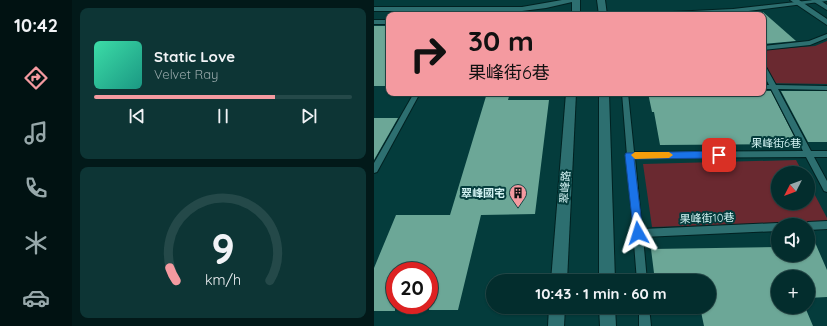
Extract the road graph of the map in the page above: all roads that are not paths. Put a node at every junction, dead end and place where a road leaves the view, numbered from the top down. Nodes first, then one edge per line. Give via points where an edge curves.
1 (571, 0) edge
2 (576, 0) edge
3 (601, 0) edge
4 (827, 0) edge
5 (816, 1) edge
6 (796, 2) edge
7 (827, 8) edge
8 (374, 9) edge
9 (576, 12) edge
10 (603, 12) edge
11 (713, 12) edge
12 (374, 22) edge
13 (386, 22) edge
14 (827, 23) edge
15 (827, 36) edge
16 (766, 48) edge
17 (766, 73) edge
18 (766, 87) edge
19 (774, 87) junction
20 (827, 88) edge
21 (414, 96) edge
22 (571, 96) edge
23 (604, 96) edge
24 (625, 96) edge
25 (808, 154) junction
26 (827, 154) edge
27 (630, 155) junction
28 (374, 170) edge
29 (827, 189) edge
30 (827, 225) edge
31 (815, 226) edge
32 (771, 227) edge
33 (638, 233) junction
34 (559, 274) edge
35 (607, 274) edge
36 (641, 274) edge
37 (557, 314) edge
38 (608, 314) edge
39 (644, 314) edge
40 (556, 326) edge
41 (608, 326) edge
42 (645, 326) edge

1 - 8 street via 522,9
2 - 9 street
3 - 10 street
4 - 5 lane
5 - 6 lane
5 - 7 street
6 - 11 lane
6 - 14 street
12 - 13 lane
15 - 16 lane via 810,43
17 - 19 lane
18 - 19 lane
19 - 20 lane
19 - 25 lane
21 - 28 lane
22 - 34 street, 翠峰路
23 - 35 street
24 - 27 lane
25 - 26 lane, 果峰街6巷
25 - 27 lane, 果峰街6巷
25 - 29 lane
27 - 33 lane
30 - 31 lane
32 - 33 lane, 果峰街10巷
33 - 36 lane
37 - 40 street
38 - 41 street
39 - 42 lane

